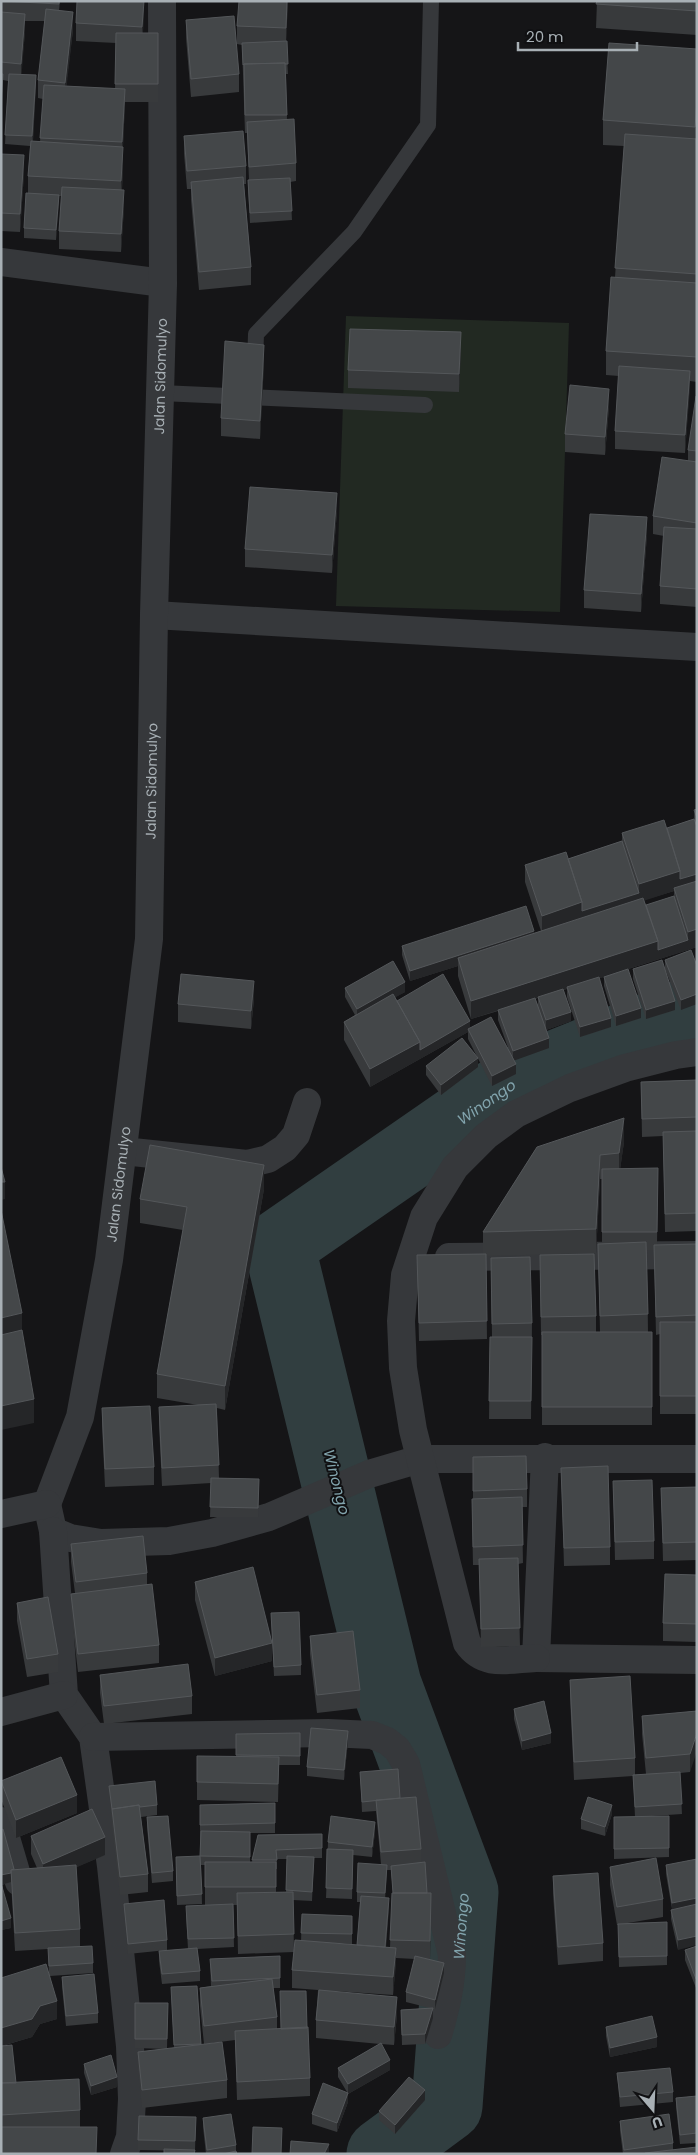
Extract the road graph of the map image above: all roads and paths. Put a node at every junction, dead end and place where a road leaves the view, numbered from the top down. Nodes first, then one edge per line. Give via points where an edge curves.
1 (162, 1) edge
2 (431, 1) edge
3 (1, 262) edge
4 (163, 283) junction
5 (161, 393) junction
6 (254, 397) junction
7 (425, 405) dead end
8 (154, 615) junction
9 (697, 647) edge
10 (697, 1052) edge
11 (307, 1102) dead end
12 (122, 1151) junction
13 (697, 1255) edge
14 (410, 1256) junction
15 (545, 1458) junction
16 (420, 1459) junction
17 (697, 1459) edge
18 (48, 1504) junction
19 (1, 1514) edge
20 (53, 1531) junction
21 (536, 1658) junction
22 (697, 1660) edge
23 (64, 1695) junction
24 (1, 1712) edge
25 (93, 1737) junction
26 (1, 1821) edge
27 (19, 1882) edge
28 (438, 2035) dead end
29 (124, 2154) edge

1 - 4 street, Jalan Sidomulyo
2 - 6 lane via 428,125 354,232 256,334
3 - 4 street
4 - 5 street, Jalan Sidomulyo
5 - 6 lane
5 - 8 street, Jalan Sidomulyo
6 - 7 lane
8 - 9 street
8 - 12 street, Jalan Sidomulyo via 149,939
10 - 14 street via 625,1068 570,1088 516,1114 486,1136 455,1167 424,1218
11 - 12 street via 296,1136 268,1159 247,1164
12 - 18 street, Jalan Sidomulyo via 109,1260 80,1417
13 - 14 street
14 - 16 street via 401,1320 407,1401
15 - 16 street
15 - 17 street
15 - 21 street
16 - 20 street via 369,1474 269,1517 212,1533 169,1541 101,1543 70,1538
16 - 21 street via 467,1643 477,1656 490,1660
18 - 19 street
18 - 20 street
20 - 23 street
21 - 22 street
23 - 24 street
23 - 25 street
25 - 28 street via 328,1733 372,1735 398,1749 406,1764 452,1955 452,1975
25 - 29 street via 111,1866 130,2046 132,2108 130,2137
26 - 27 street

